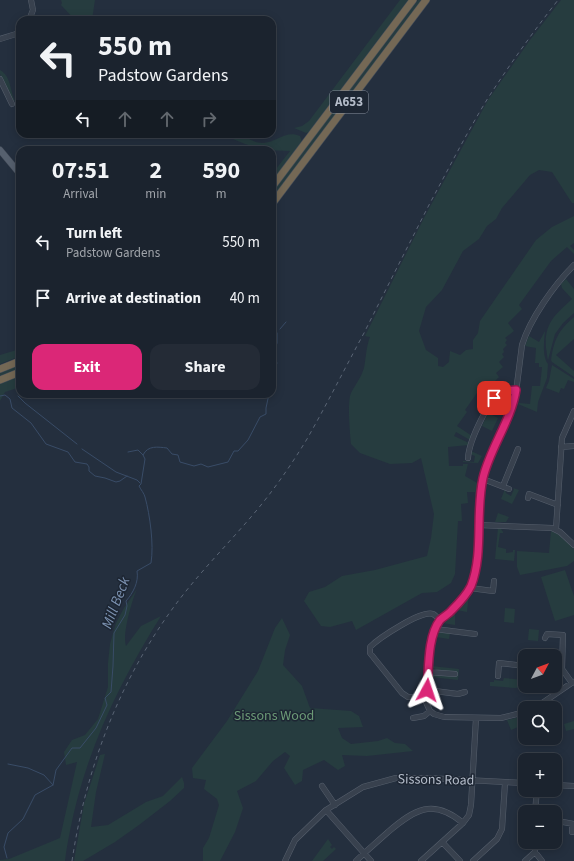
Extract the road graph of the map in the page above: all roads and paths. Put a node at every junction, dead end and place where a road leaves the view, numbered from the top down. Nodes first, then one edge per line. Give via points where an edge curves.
1 (31, 0) edge
2 (414, 0) edge
3 (426, 0) edge
4 (31, 16) edge
5 (16, 34) edge
6 (0, 39) edge
7 (0, 79) edge
8 (12, 104) dead end
9 (0, 150) edge
10 (16, 169) edge
11 (276, 182) edge
12 (276, 199) edge
13 (574, 266) edge
14 (16, 363) edge
15 (0, 370) edge
16 (16, 374) edge
17 (0, 380) edge
18 (516, 390) junction
19 (574, 410) edge
20 (574, 446) edge
21 (561, 447) junction
22 (518, 448) dead end
23 (468, 458) dead end
24 (483, 479) junction
25 (503, 486) junction
26 (509, 489) dead end
27 (528, 498) dead end
28 (558, 505) junction
29 (478, 525) junction
30 (556, 529) junction
31 (574, 545) edge
32 (494, 581) dead end
33 (470, 588) junction
34 (440, 620) junction
35 (435, 629) junction
36 (475, 634) dead end
37 (545, 638) dead end
38 (518, 665) edge
39 (562, 669) joint
40 (428, 672) junction
41 (454, 674) dead end
42 (498, 676) dead end
43 (573, 682) edge
44 (427, 690) junction
45 (464, 692) dead end
46 (426, 697) junction
47 (545, 701) edge
48 (430, 711) junction
49 (518, 714) edge
50 (413, 718) dead end
51 (476, 718) junction
52 (473, 781) junction
53 (505, 783) junction
54 (518, 783) edge
55 (562, 785) edge
56 (322, 786) dead end
57 (574, 786) edge
58 (335, 805) junction
59 (326, 810) junction
60 (563, 822) dead end
61 (463, 823) junction
62 (573, 824) edge
63 (572, 832) dead end
64 (442, 842) junction
65 (535, 852) joint
66 (364, 853) junction
67 (285, 861) edge
68 (356, 861) edge
69 (371, 861) edge
70 (421, 861) edge
71 (460, 861) edge
72 (473, 861) edge
73 (525, 861) edge
74 (542, 861) edge

1 - 4 street via 33,10
2 - 11 highway, A653
3 - 12 highway, A653
5 - 6 street
7 - 8 street
9 - 10 main road
13 - 18 street via 549,295 527,330 522,345
14 - 15 highway
16 - 17 highway
18 - 23 street via 504,391 488,406 472,442
18 - 24 street via 512,408 488,461
19 - 21 street via 564,431
20 - 21 street
21 - 28 street
22 - 25 street
24 - 25 street
24 - 29 street
25 - 26 street
27 - 28 street via 529,494
28 - 30 street
29 - 30 street
29 - 33 street via 477,566
30 - 31 street
32 - 33 street via 493,591
33 - 34 street
34 - 35 street
34 - 46 street via 432,614 422,614 370,647 370,652 402,693
35 - 36 street
35 - 40 street via 431,639
37 - 39 street via 547,634 563,635
38 - 42 street via 499,663
39 - 43 street
40 - 41 street
40 - 44 street
43 - 47 street
44 - 45 street via 458,694
44 - 46 street
46 - 48 street
48 - 50 street via 424,716
48 - 51 street via 444,717
49 - 51 street via 501,718
51 - 52 street
52 - 53 street, Sissons Road
52 - 58 street, Sissons Road via 396,778 363,787
52 - 61 street via 469,815
53 - 54 street, Sissons Road
53 - 72 street via 502,829 497,838
55 - 57 street
56 - 58 street
58 - 59 street, Sissons Road
59 - 66 street
59 - 67 street, Sissons Road via 295,840
60 - 62 street
61 - 64 street
61 - 66 street via 442,810 414,812
62 - 63 street
64 - 70 street
64 - 71 street
65 - 73 street
65 - 74 street
66 - 68 street
66 - 69 street

